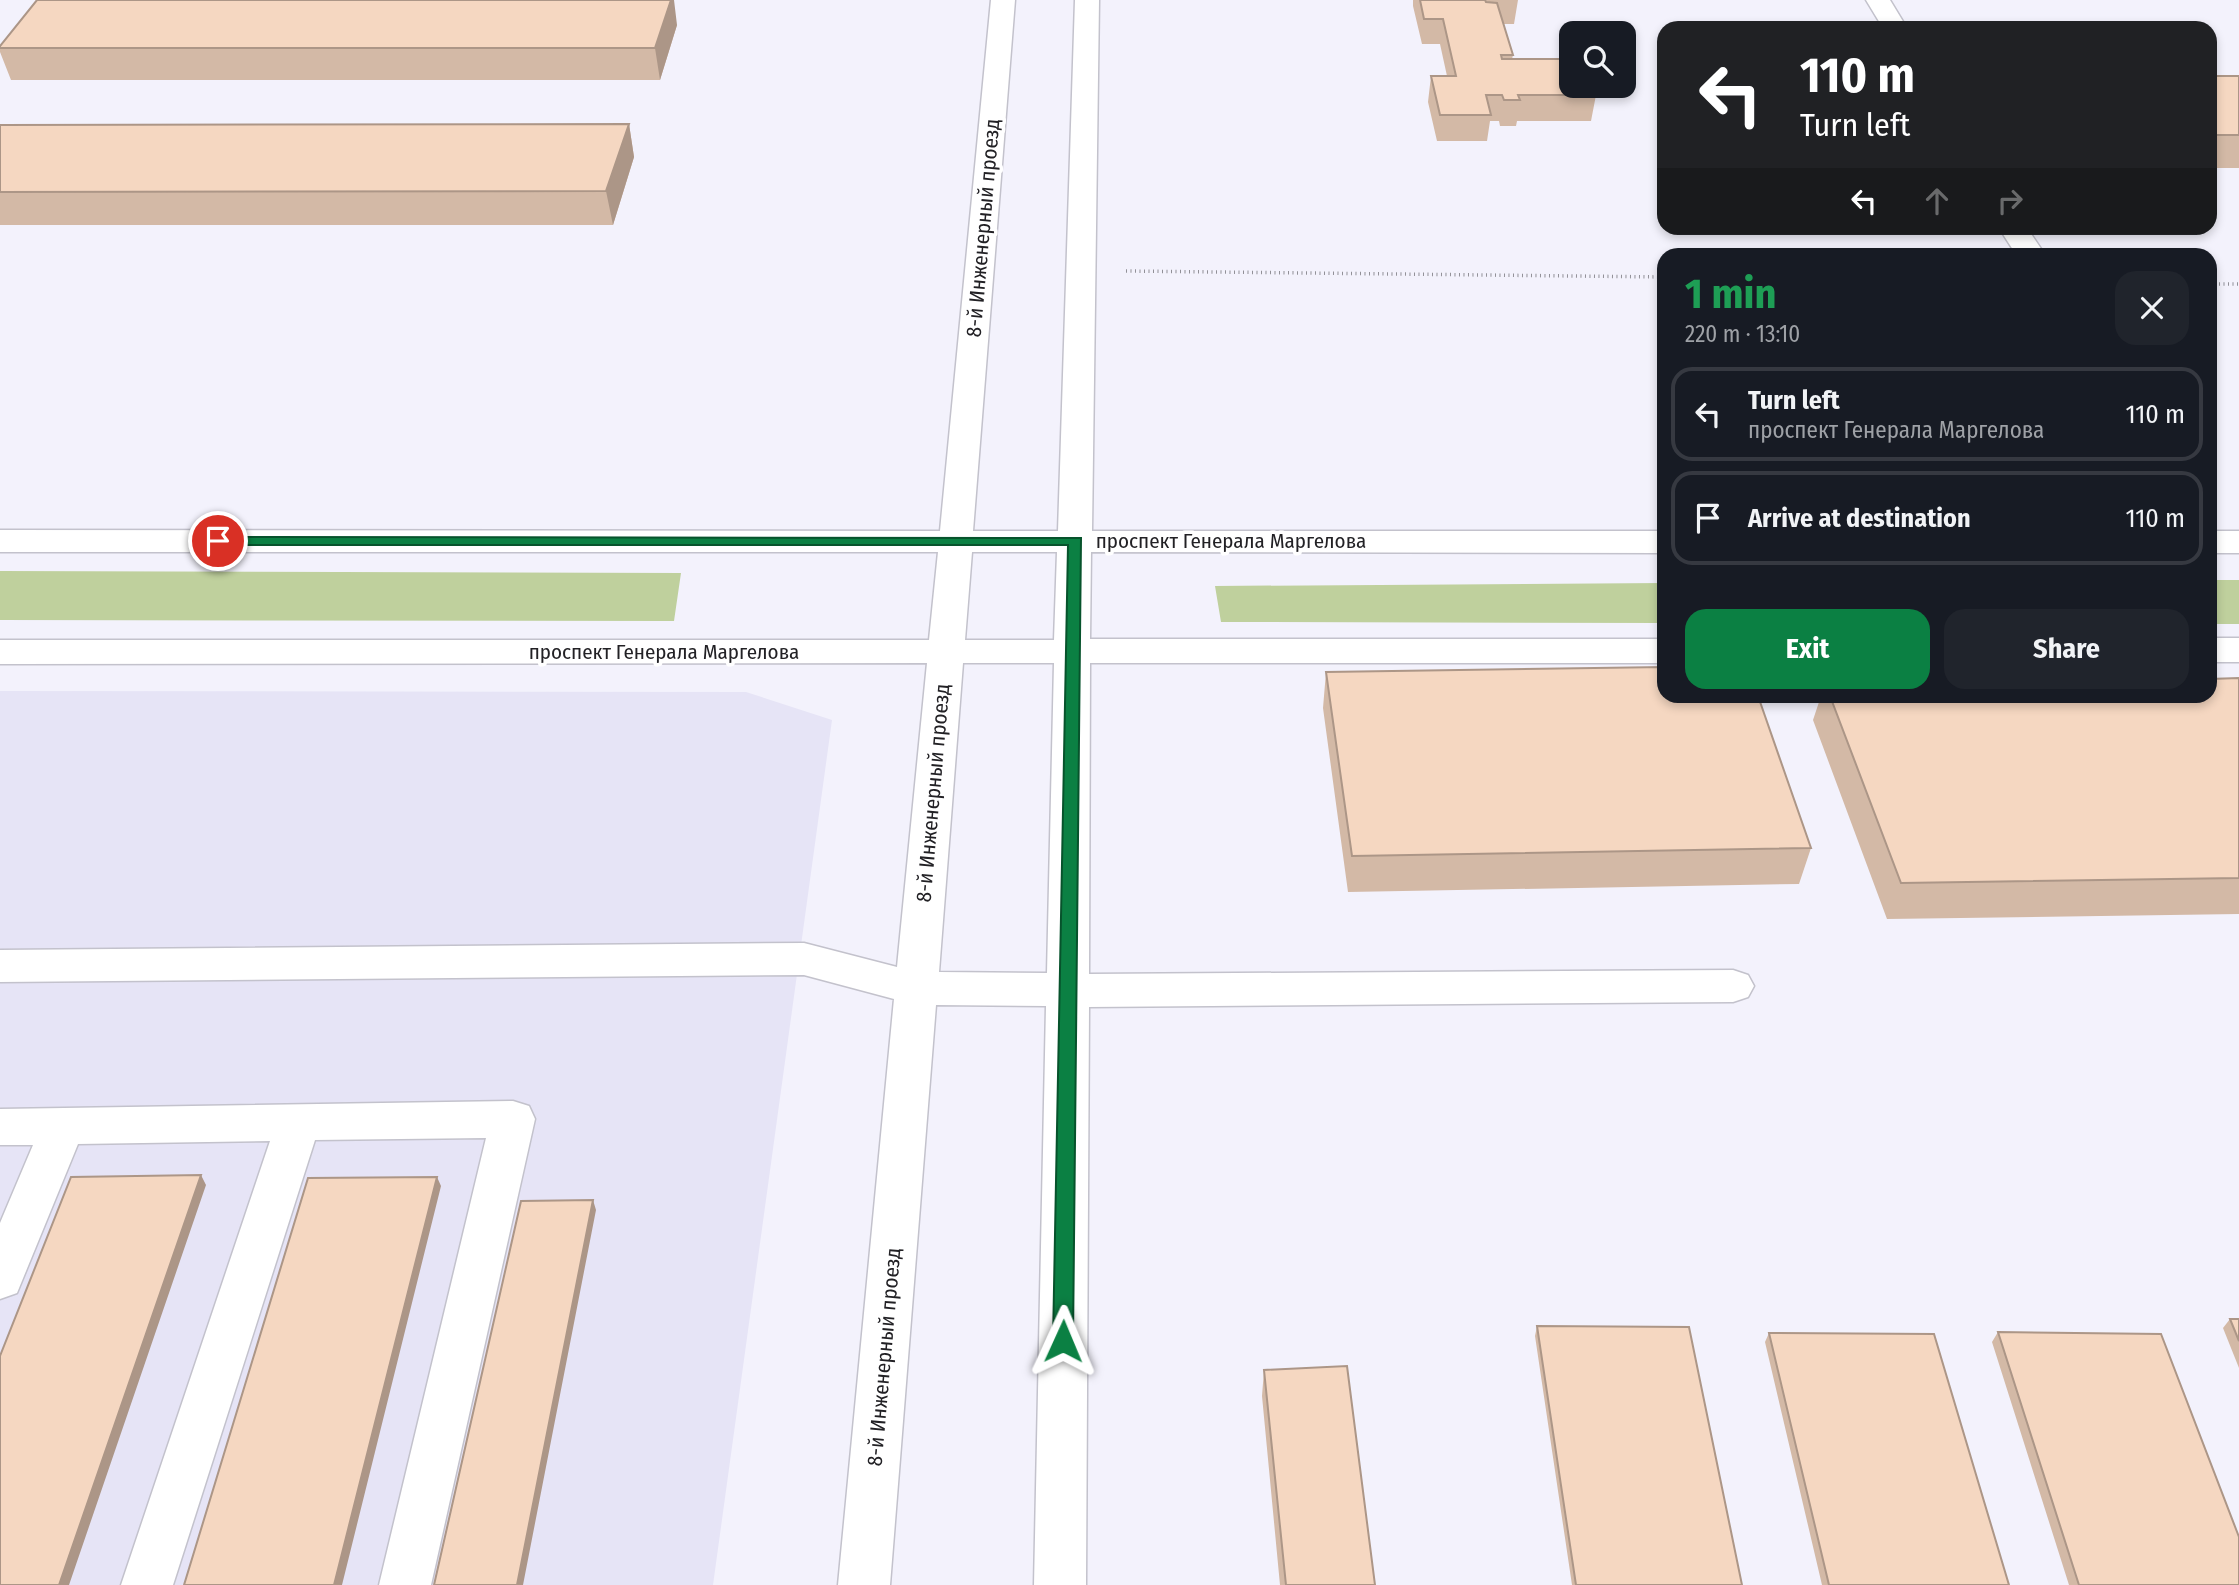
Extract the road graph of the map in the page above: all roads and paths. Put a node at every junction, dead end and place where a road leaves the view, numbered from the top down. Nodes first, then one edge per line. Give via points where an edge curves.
1 (1003, 0) edge
2 (1087, 0) edge
3 (1878, 0) edge
4 (1891, 21) edge
5 (1082, 270) junction
6 (1657, 277) edge
7 (2217, 284) edge
8 (2239, 284) edge
9 (0, 541) edge
10 (1076, 541) junction
11 (955, 542) junction
12 (1657, 542) edge
13 (2217, 650) edge
14 (2239, 650) edge
15 (946, 651) junction
16 (1657, 651) edge
17 (0, 652) edge
18 (1072, 652) junction
19 (0, 966) edge
20 (1733, 986) dead end
21 (916, 988) junction
22 (1068, 988) junction
23 (299, 1122) junction
24 (64, 1125) junction
25 (0, 1127) edge
26 (0, 1278) edge
27 (147, 1585) edge
28 (405, 1585) edge
29 (864, 1585) edge
30 (1059, 1585) edge

1 - 11 street, 8-й Инженерный проезд
2 - 5 street
3 - 4 street
5 - 6 path
5 - 10 street
7 - 8 path
9 - 11 street, проспект Генерала Маргелова
10 - 11 street, проспект Генерала Маргелова
10 - 12 street, проспект Генерала Маргелова
10 - 18 street
11 - 15 street, 8-й Инженерный проезд
13 - 14 street
15 - 17 street, проспект Генерала Маргелова
15 - 18 street, проспект Генерала Маргелова
15 - 21 street, 8-й Инженерный проезд
16 - 18 street, проспект Генерала Маргелова
18 - 22 street
19 - 21 street via 804,959
20 - 22 street
21 - 22 street
21 - 29 street, 8-й Инженерный проезд
22 - 30 street
23 - 24 street
23 - 27 street
23 - 28 street via 513,1118
24 - 25 street
24 - 26 street

